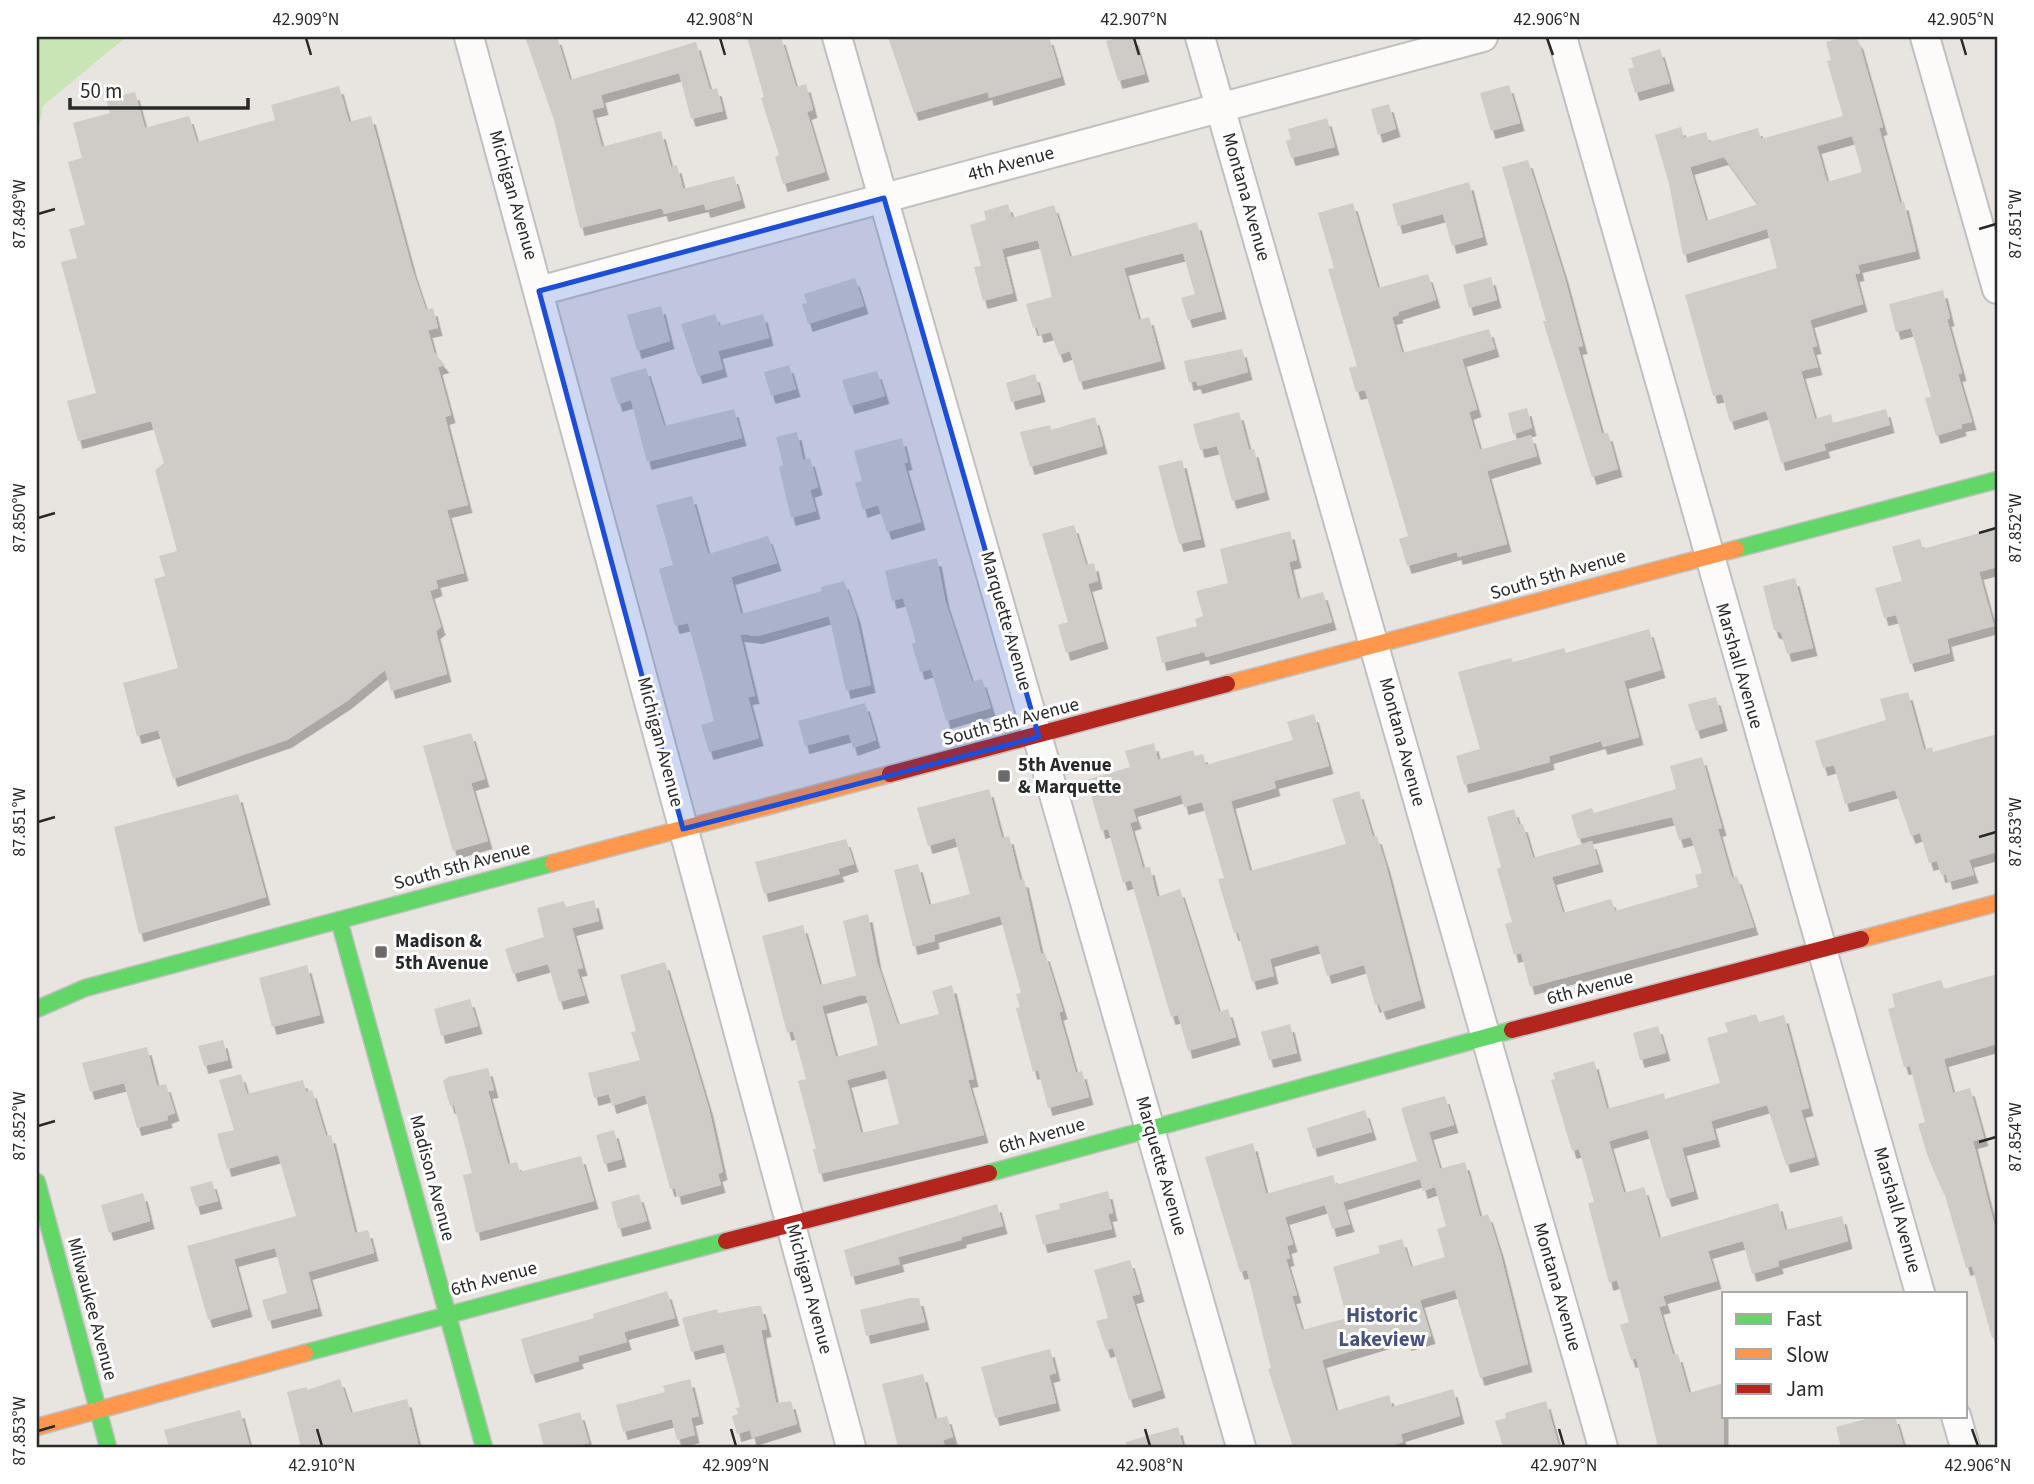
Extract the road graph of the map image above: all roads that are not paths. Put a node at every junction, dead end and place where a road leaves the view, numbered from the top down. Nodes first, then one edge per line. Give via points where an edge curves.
1 (469, 37) edge
2 (837, 37) edge
3 (1200, 37) edge
4 (1483, 37) edge
5 (1562, 37) edge
6 (1925, 37) edge
7 (1220, 107) junction
8 (884, 198) junction
9 (1997, 289) edge
10 (539, 291) junction
11 (1997, 480) edge
12 (1708, 555) junction
13 (1376, 647) junction
14 (1039, 737) junction
15 (683, 829) junction
16 (1997, 903) edge
17 (339, 920) junction
18 (1822, 948) junction
19 (37, 1009) edge
20 (1486, 1037) junction
21 (1151, 1128) junction
22 (37, 1182) edge
23 (791, 1224) junction
24 (1920, 1292) edge
25 (447, 1312) junction
26 (98, 1409) junction
27 (1957, 1418) edge
28 (37, 1427) edge
29 (108, 1447) edge
30 (484, 1447) edge
31 (851, 1447) edge
32 (1241, 1447) edge
33 (1603, 1447) edge
34 (1965, 1447) edge

1 - 10 street, Michigan Avenue
2 - 8 street, Marquette Avenue
3 - 7 street, Montana Avenue
4 - 7 street, 4th Avenue
5 - 12 street, Marshall Avenue
6 - 9 street
7 - 8 street, 4th Avenue
7 - 13 street, Montana Avenue
8 - 10 street, 4th Avenue
8 - 14 street, Marquette Avenue
10 - 15 street, Michigan Avenue
11 - 12 street, South 5th Avenue
12 - 13 street, South 5th Avenue
12 - 18 street, Marshall Avenue
13 - 14 street, South 5th Avenue
13 - 20 street, Montana Avenue
14 - 15 street, South 5th Avenue
14 - 21 street, Marquette Avenue
15 - 17 street, South 5th Avenue
15 - 23 street, Michigan Avenue
16 - 18 street, 6th Avenue
17 - 19 street, South 5th Avenue via 85,988
17 - 25 street, Madison Avenue
18 - 20 street, 6th Avenue
18 - 24 street, Marshall Avenue
20 - 21 street, 6th Avenue
20 - 33 street, Montana Avenue
21 - 23 street, 6th Avenue
21 - 32 street, Marquette Avenue
22 - 26 street, Milwaukee Avenue
23 - 25 street, 6th Avenue
23 - 31 street, Michigan Avenue
25 - 26 street, 6th Avenue
25 - 30 street, Madison Avenue
26 - 28 street, 6th Avenue
26 - 29 street, Milwaukee Avenue
27 - 34 street

